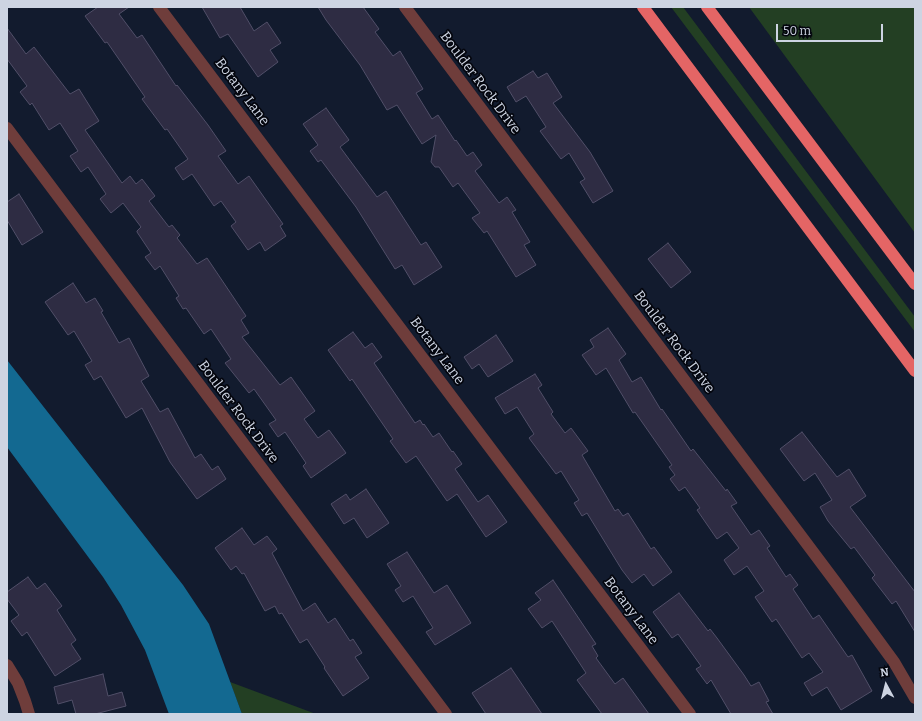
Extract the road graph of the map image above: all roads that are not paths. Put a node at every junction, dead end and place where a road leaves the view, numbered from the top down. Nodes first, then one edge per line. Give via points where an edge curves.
1 (159, 7) edge
2 (404, 7) edge
3 (643, 7) edge
4 (708, 7) edge
5 (7, 128) edge
6 (915, 284) edge
7 (915, 371) edge
8 (7, 665) edge
9 (915, 698) edge
10 (29, 714) edge
11 (446, 714) edge
12 (690, 714) edge

1 - 12 street, Botany Lane
2 - 9 street, Boulder Rock Drive via 842,590 894,662
3 - 7 highway
4 - 6 highway
5 - 11 street, Boulder Rock Drive
8 - 10 street via 18,683

